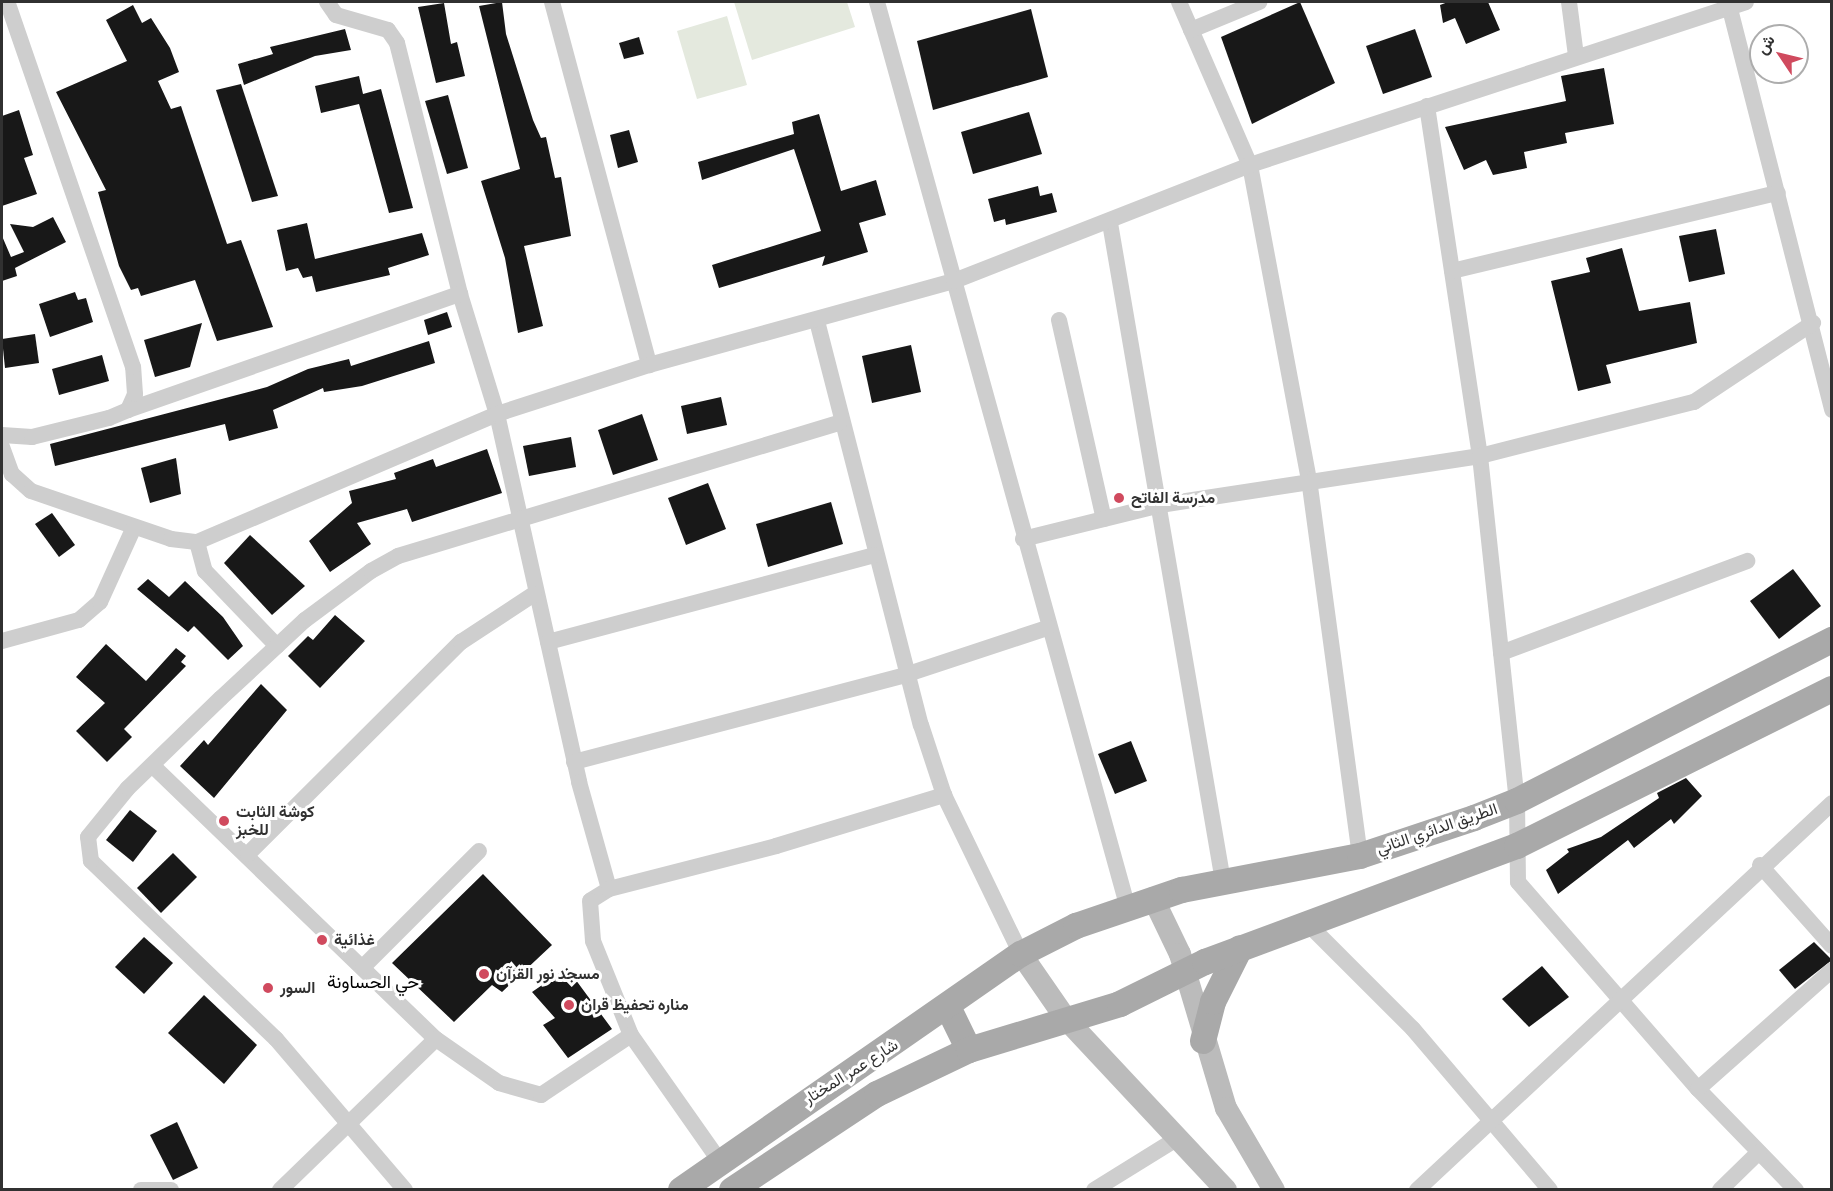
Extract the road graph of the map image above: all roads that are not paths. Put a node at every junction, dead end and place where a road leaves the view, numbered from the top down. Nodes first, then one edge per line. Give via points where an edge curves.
1 (7, 2) edge
2 (327, 2) edge
3 (552, 2) edge
4 (878, 2) edge
5 (1179, 2) edge
6 (1259, 2) edge
7 (1569, 2) edge
8 (1746, 2) edge
9 (1729, 5) junction
10 (1191, 30) junction
11 (1576, 56) junction
12 (1427, 106) junction
13 (1250, 165) junction
14 (1778, 193) junction
15 (1110, 223) junction
16 (1452, 271) junction
17 (954, 281) junction
18 (460, 294) junction
19 (1059, 320) dead end
20 (817, 321) junction
21 (1813, 323) junction
22 (649, 365) junction
23 (128, 410) junction
24 (1832, 410) edge
25 (497, 414) junction
26 (839, 423) junction
27 (2, 435) edge
28 (2, 447) edge
29 (1480, 456) junction
30 (1309, 479) junction
31 (1160, 505) junction
32 (520, 519) junction
33 (1104, 519) junction
34 (135, 526) junction
35 (1023, 539) junction
36 (197, 542) junction
37 (874, 555) junction
38 (1747, 561) dead end
39 (534, 594) junction
40 (1047, 628) junction
41 (1832, 640) edge
42 (2, 641) edge
43 (548, 642) junction
44 (276, 646) junction
45 (1501, 653) junction
46 (905, 675) junction
47 (1832, 689) edge
48 (574, 762) junction
49 (153, 766) junction
50 (944, 795) junction
51 (1517, 801) junction
52 (1832, 803) edge
53 (1517, 846) junction
54 (479, 851) dead end
55 (248, 854) junction
56 (1360, 856) junction
57 (1760, 865) junction
58 (1223, 881) junction
59 (609, 889) junction
60 (1153, 898) junction
61 (1127, 905) junction
62 (1308, 924) junction
63 (1832, 946) edge
64 (1240, 948) junction
65 (1020, 954) junction
66 (363, 967) junction
67 (1832, 970) edge
68 (1186, 973) junction
69 (1620, 998) junction
70 (948, 1007) junction
71 (1066, 1018) junction
72 (631, 1035) junction
73 (436, 1039) junction
74 (1203, 1041) junction
75 (969, 1050) junction
76 (1698, 1089) junction
77 (1493, 1120) junction
78 (345, 1125) junction
79 (1178, 1138) junction
80 (1760, 1152) junction
81 (719, 1160) junction
82 (141, 1190) edge
83 (171, 1190) edge
84 (280, 1190) edge
85 (405, 1190) edge
86 (681, 1190) edge
87 (732, 1190) edge
88 (1094, 1190) edge
89 (1226, 1190) edge
90 (1274, 1190) edge
91 (1417, 1190) edge
92 (1550, 1190) edge
93 (1720, 1190) edge
94 (1796, 1190) edge

1 - 23 street via 133,368 135,394
2 - 18 street via 336,15 388,30 397,44
3 - 22 street
4 - 17 street
5 - 10 street
6 - 10 street
7 - 11 street
8 - 9 street
9 - 11 street
9 - 14 street
10 - 13 street
11 - 12 street
12 - 13 street
12 - 16 street
13 - 15 street
13 - 30 street
14 - 16 street
14 - 21 street
15 - 17 street
15 - 31 street
16 - 29 street
17 - 20 street
17 - 35 street
18 - 23 street
18 - 25 street
19 - 33 street
20 - 22 street
20 - 26 street
21 - 24 street via 1818,369
21 - 29 street via 1694,402
22 - 25 street
23 - 27 street via 32,436
25 - 32 street
25 - 36 street
26 - 32 street
26 - 37 street
28 - 34 street via 12,474 31,491
29 - 30 street
29 - 45 street
30 - 31 street
30 - 56 street
31 - 33 street
31 - 58 street
32 - 39 street
32 - 44 street via 398,556 344,588
33 - 35 street
34 - 36 street
34 - 42 street via 100,602 79,620
35 - 40 street
36 - 44 street via 205,571
37 - 43 street
37 - 46 street
38 - 45 street
39 - 43 street
39 - 55 street via 461,642
40 - 46 street
40 - 61 street
41 - 51 main road, الطريق الدائري الثاني
43 - 48 street
44 - 49 street
45 - 51 street
46 - 48 street
46 - 50 street
47 - 53 main road
48 - 59 street
49 - 55 street
49 - 78 street via 96,824 87,849 91,861 276,1039
50 - 59 street via 776,846
50 - 65 street
51 - 53 street
51 - 56 main road, الطريق الدائري الثاني
52 - 57 street
53 - 62 main road
53 - 69 street via 1515,868 1524,892
54 - 66 street
55 - 66 street
56 - 58 main road, الطريق الدائري الثاني
57 - 63 street
57 - 69 street
58 - 60 main road, الطريق الدائري الثاني
59 - 72 street via 590,901 588,918
60 - 61 main road, الطريق الدائري الثاني
60 - 68 main road
61 - 65 main road, الطريق الدائري الثاني
62 - 64 main road
62 - 77 street via 1413,1029
64 - 68 main road
64 - 74 main road via 1220,983
65 - 70 main road, شارع عمر المختار
65 - 71 main road
66 - 73 street
67 - 76 street
68 - 71 main road via 1120,1004
68 - 74 main road
69 - 76 street
69 - 77 street
70 - 75 main road
70 - 81 main road, شارع عمر المختار
71 - 75 main road, شارع عمر المختار
71 - 79 main road
72 - 73 street via 541,1095 499,1083
72 - 81 street
73 - 78 street
74 - 90 main road via 1226,1108
75 - 87 main road, شارع عمر المختار via 877,1094
76 - 80 street
77 - 91 street
77 - 92 street
78 - 84 street
78 - 85 street
79 - 88 street
79 - 89 main road
80 - 93 street
80 - 94 street
81 - 86 main road, شارع عمر المختار
82 - 83 street

